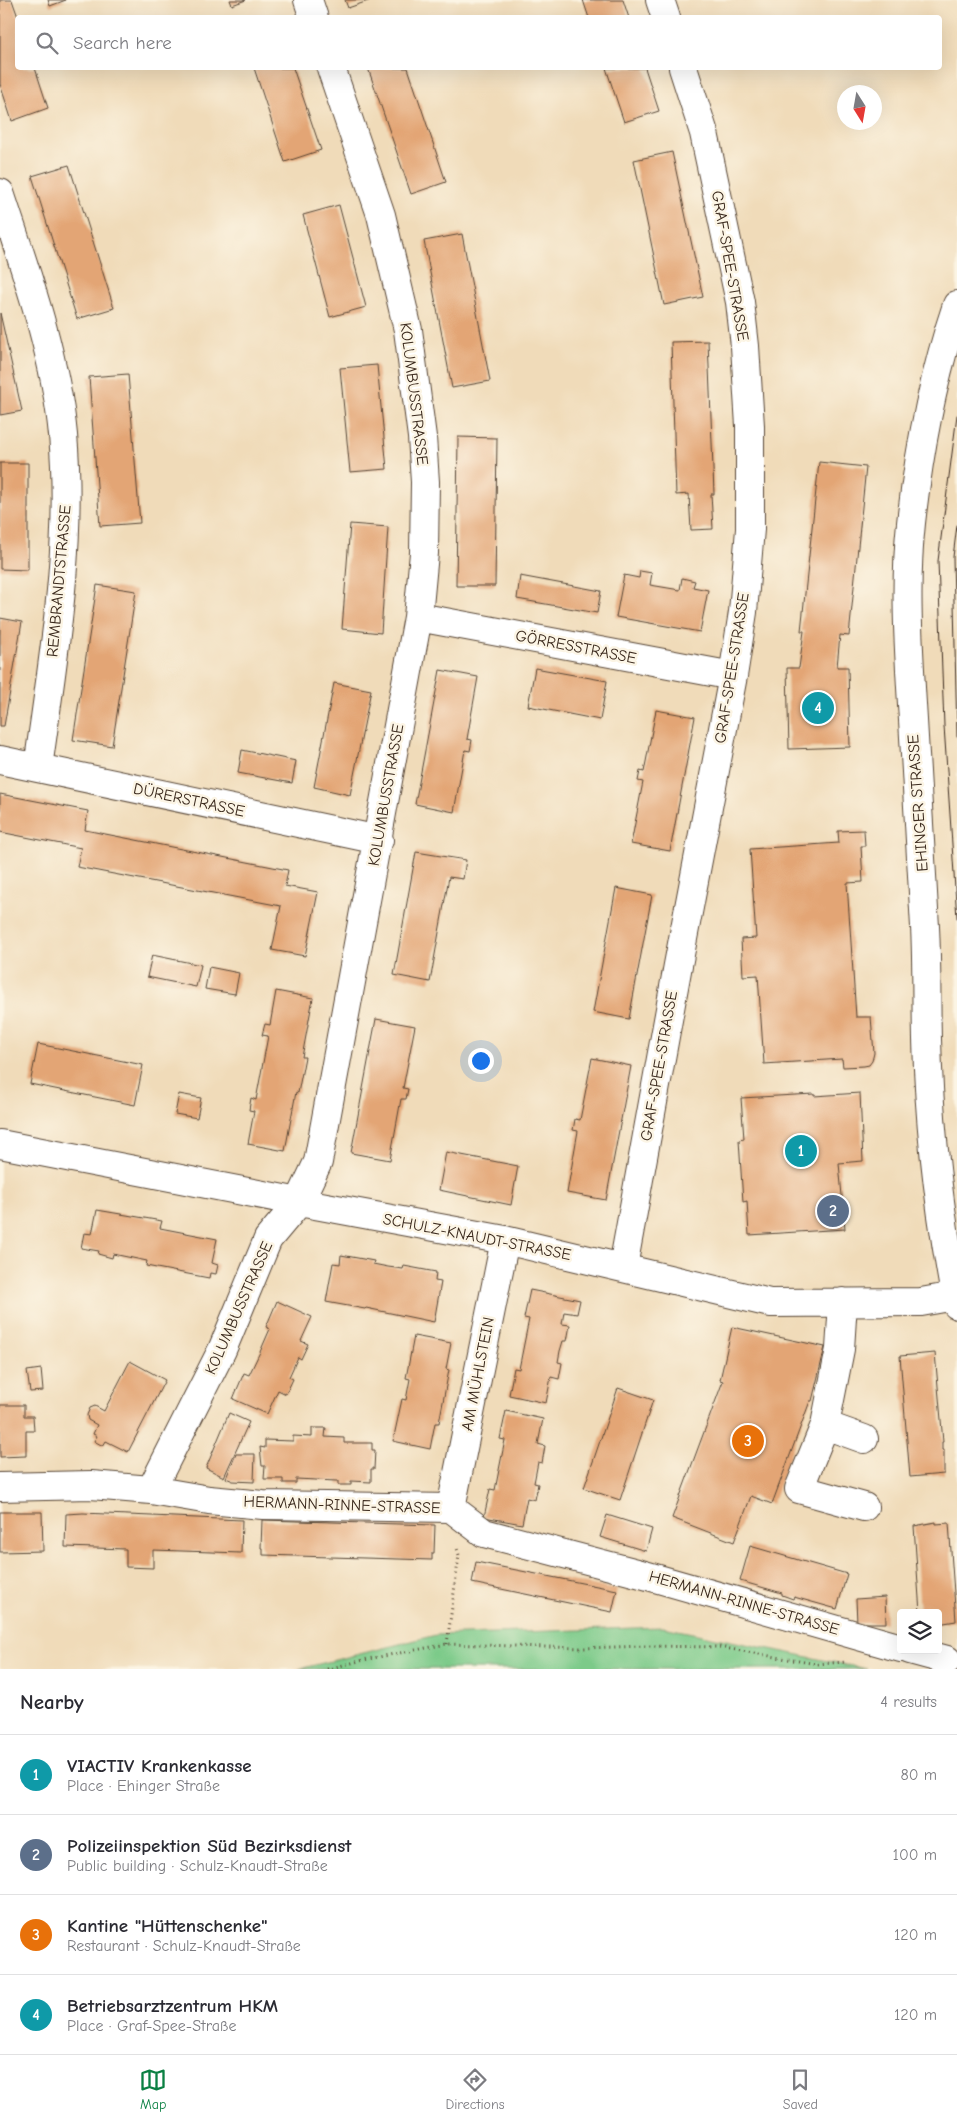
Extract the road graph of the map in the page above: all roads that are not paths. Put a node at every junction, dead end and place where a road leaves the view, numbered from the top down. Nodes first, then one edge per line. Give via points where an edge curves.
1 (308, 0) edge
2 (660, 0) edge
3 (313, 15) edge
4 (665, 15) edge
5 (332, 70) edge
6 (684, 70) edge
7 (0, 193) edge
8 (957, 305) edge
9 (418, 617) junction
10 (733, 676) junction
11 (0, 760) edge
12 (38, 768) junction
13 (378, 840) junction
14 (0, 1144) edge
15 (299, 1202) junction
16 (505, 1240) junction
17 (623, 1267) junction
18 (956, 1301) edge
19 (843, 1302) junction
20 (825, 1425) junction
21 (864, 1439) dead end
22 (0, 1486) edge
23 (151, 1490) junction
24 (864, 1507) dead end
25 (451, 1508) junction
26 (897, 1647) edge
27 (925, 1654) edge
28 (947, 1660) dead end

1 - 3 street
2 - 4 street
5 - 9 street, KOLUMBUSSTRASSE via 381,215 408,330 425,482 424,553
6 - 10 street, GRAF-SPEE-STRASSE via 704,133 732,258 745,346 750,426 750,529 744,612
7 - 12 street, REMBRANDTSTRASSE via 33,295 54,378 63,434 67,494 63,581
8 - 18 street, EHINGER STRASSE via 935,386 922,455 911,524 908,600 926,944 927,1040 941,1217
9 - 10 street, GÖRRESSTRASSE
9 - 13 street, KOLUMBUSSTRASSE
10 - 17 street, GRAF-SPEE-STRASSE
11 - 12 street, DÜRERSTRASSE
12 - 13 street, DÜRERSTRASSE
13 - 15 street, KOLUMBUSSTRASSE via 318,1162
14 - 15 street, SCHULZ-KNAUDT-STRASSE
15 - 16 street, SCHULZ-KNAUDT-STRASSE
15 - 23 street, KOLUMBUSSTRASSE via 268,1239 222,1350
16 - 17 street, SCHULZ-KNAUDT-STRASSE
16 - 25 street, AM MÜHLSTEIN
17 - 19 street, SCHULZ-KNAUDT-STRASSE via 770,1303
18 - 19 street, SCHULZ-KNAUDT-STRASSE
19 - 20 street via 840,1349
20 - 21 street
20 - 24 street via 799,1489
22 - 23 street, HERMANN-RINNE-STRASSE via 91,1484
23 - 25 street, HERMANN-RINNE-STRASSE via 263,1505
25 - 26 street, HERMANN-RINNE-STRASSE via 484,1533
27 - 28 street

